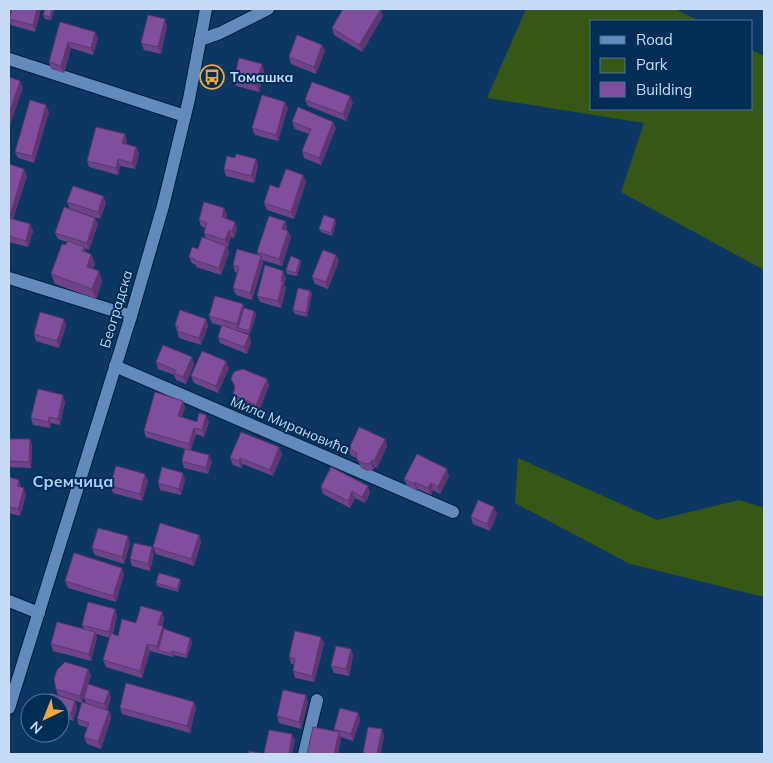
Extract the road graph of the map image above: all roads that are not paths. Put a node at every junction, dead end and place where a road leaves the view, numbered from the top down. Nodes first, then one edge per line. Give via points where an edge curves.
1 (206, 9) edge
2 (268, 9) edge
3 (200, 40) junction
4 (9, 59) edge
5 (185, 116) junction
6 (9, 278) edge
7 (130, 316) junction
8 (115, 366) junction
9 (453, 512) dead end
10 (9, 601) edge
11 (39, 613) junction
12 (317, 700) dead end
13 (9, 708) edge
14 (304, 754) edge

1 - 3 street, Београдска
2 - 3 street via 220,34
3 - 5 street, Београдска
4 - 5 street
5 - 7 street, Београдска via 169,184
6 - 7 street
7 - 8 street, Београдска
8 - 9 street, Мила Мирановића
8 - 11 street, Београдска
10 - 11 street
11 - 13 street, Београдска
12 - 14 street

